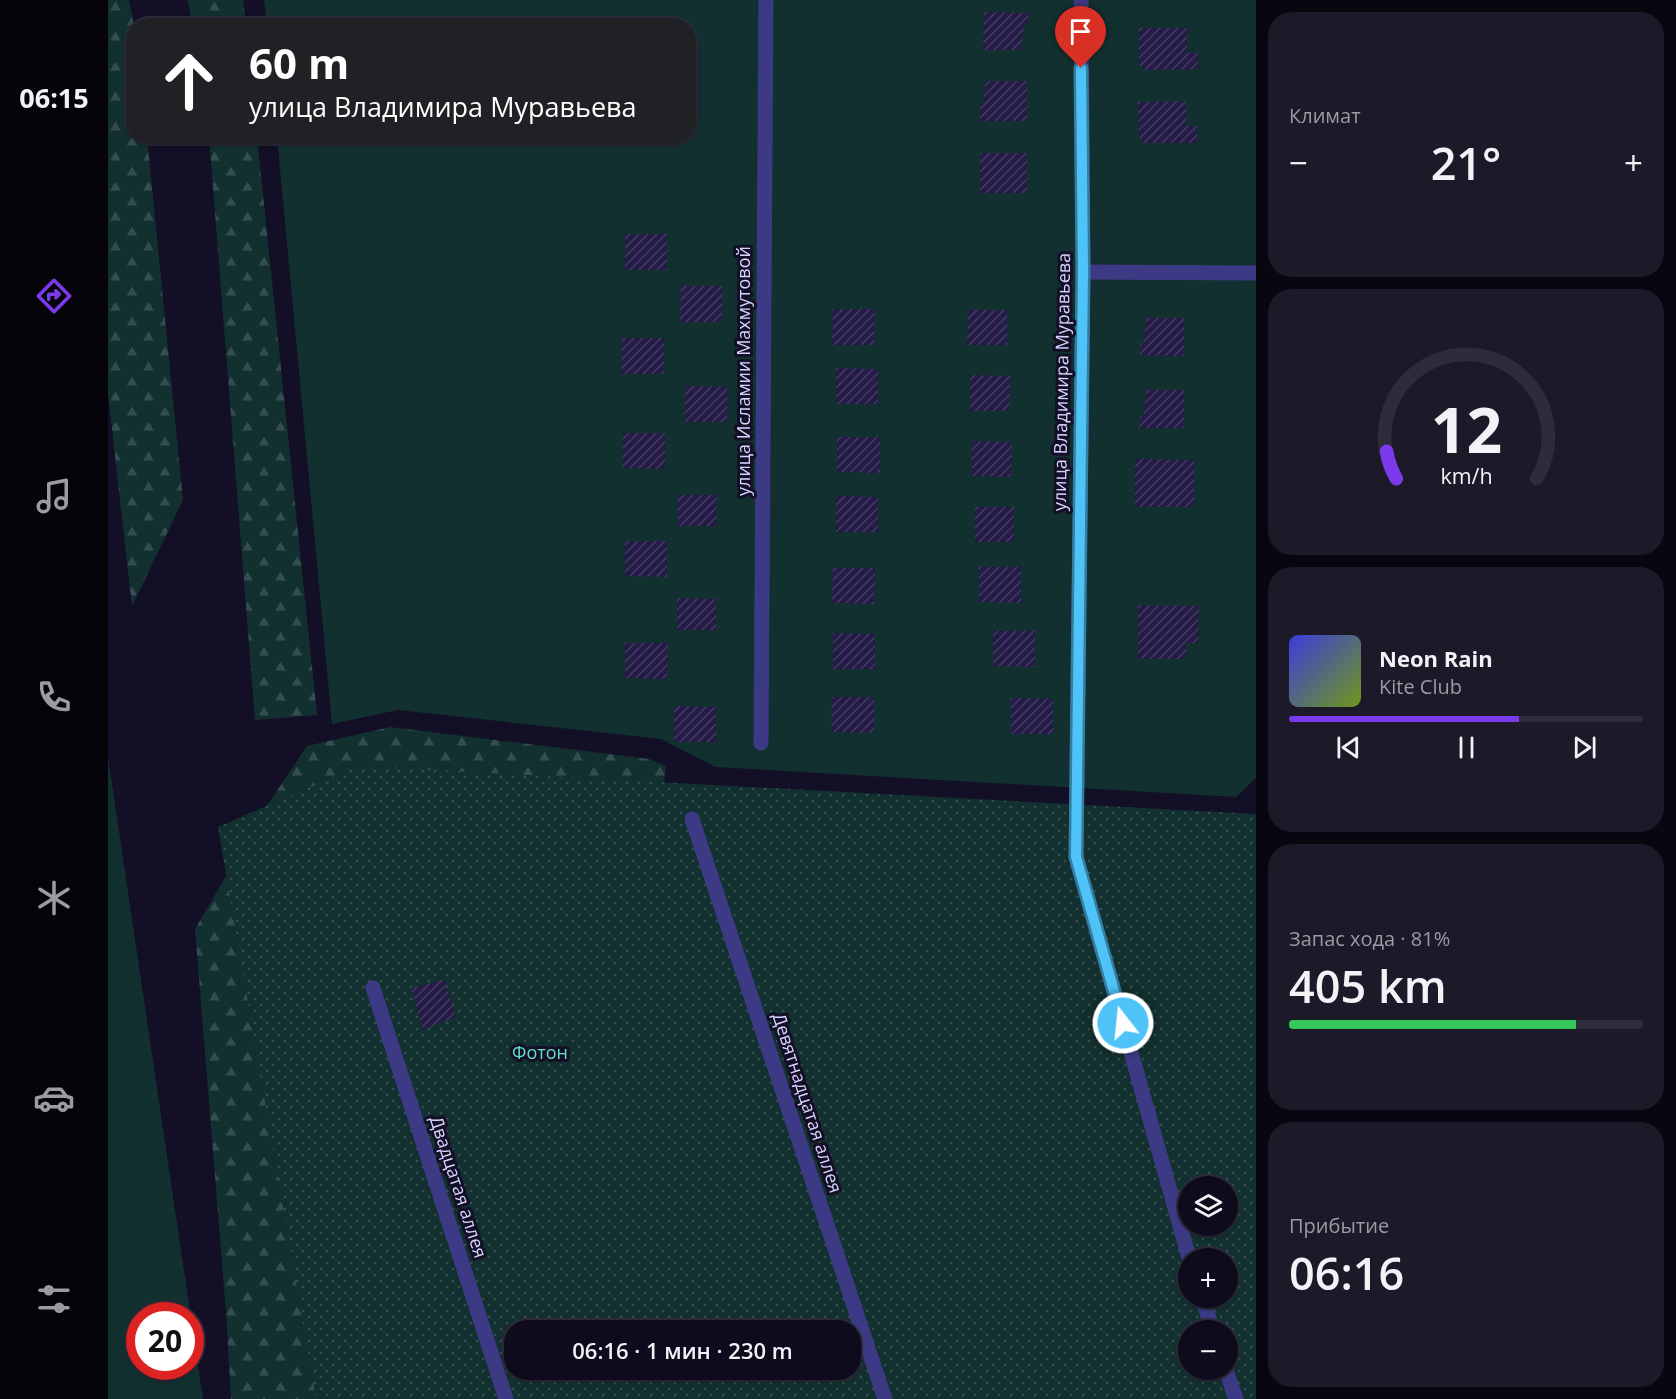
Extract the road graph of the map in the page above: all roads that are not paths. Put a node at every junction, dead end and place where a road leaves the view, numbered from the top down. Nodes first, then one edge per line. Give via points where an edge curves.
1 (766, 0) edge
2 (1081, 0) edge
3 (1083, 272) junction
4 (1256, 273) edge
5 (761, 742) dead end
6 (692, 819) dead end
7 (373, 988) dead end
8 (1186, 1248) edge
9 (1229, 1380) edge
10 (506, 1399) edge
11 (885, 1399) edge
12 (1236, 1399) edge

1 - 5 street, улица Исламии Махмутовой
2 - 3 street, улица Владимира Муравьева
3 - 4 street
3 - 8 street, улица Владимира Муравьева via 1076,857
6 - 11 street, Девятнадцатая аллея
7 - 10 street, Двадцатая аллея
9 - 12 street

